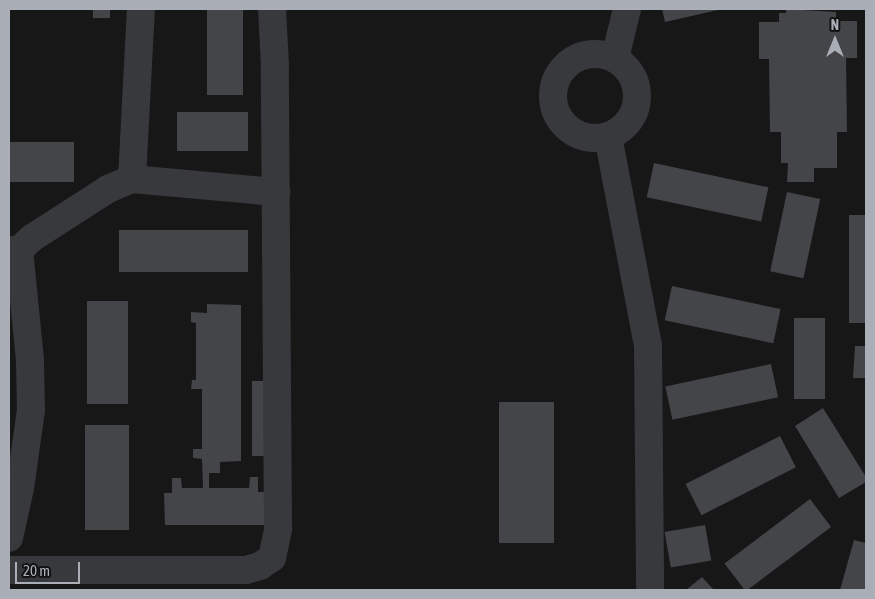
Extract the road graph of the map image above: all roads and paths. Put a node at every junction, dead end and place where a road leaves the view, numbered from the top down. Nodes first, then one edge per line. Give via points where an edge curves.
1 (141, 9) edge
2 (272, 9) edge
3 (627, 9) edge
4 (615, 58) junction
5 (608, 136) junction
6 (132, 179) junction
7 (276, 192) junction
8 (14, 250) edge
9 (9, 538) edge
10 (9, 570) edge
11 (650, 590) edge

1 - 6 lane
2 - 7 lane
3 - 4 lane
4 - 5 lane via 628,68 636,83 638,100 633,116
4 - 5 lane via 599,53 582,55 567,63 557,76 552,92 554,108 562,123 575,134 591,138
5 - 11 lane via 648,346
6 - 7 lane
6 - 8 lane via 108,189
7 - 10 lane via 278,529 272,558 246,570
8 - 9 lane via 30,360 31,410

